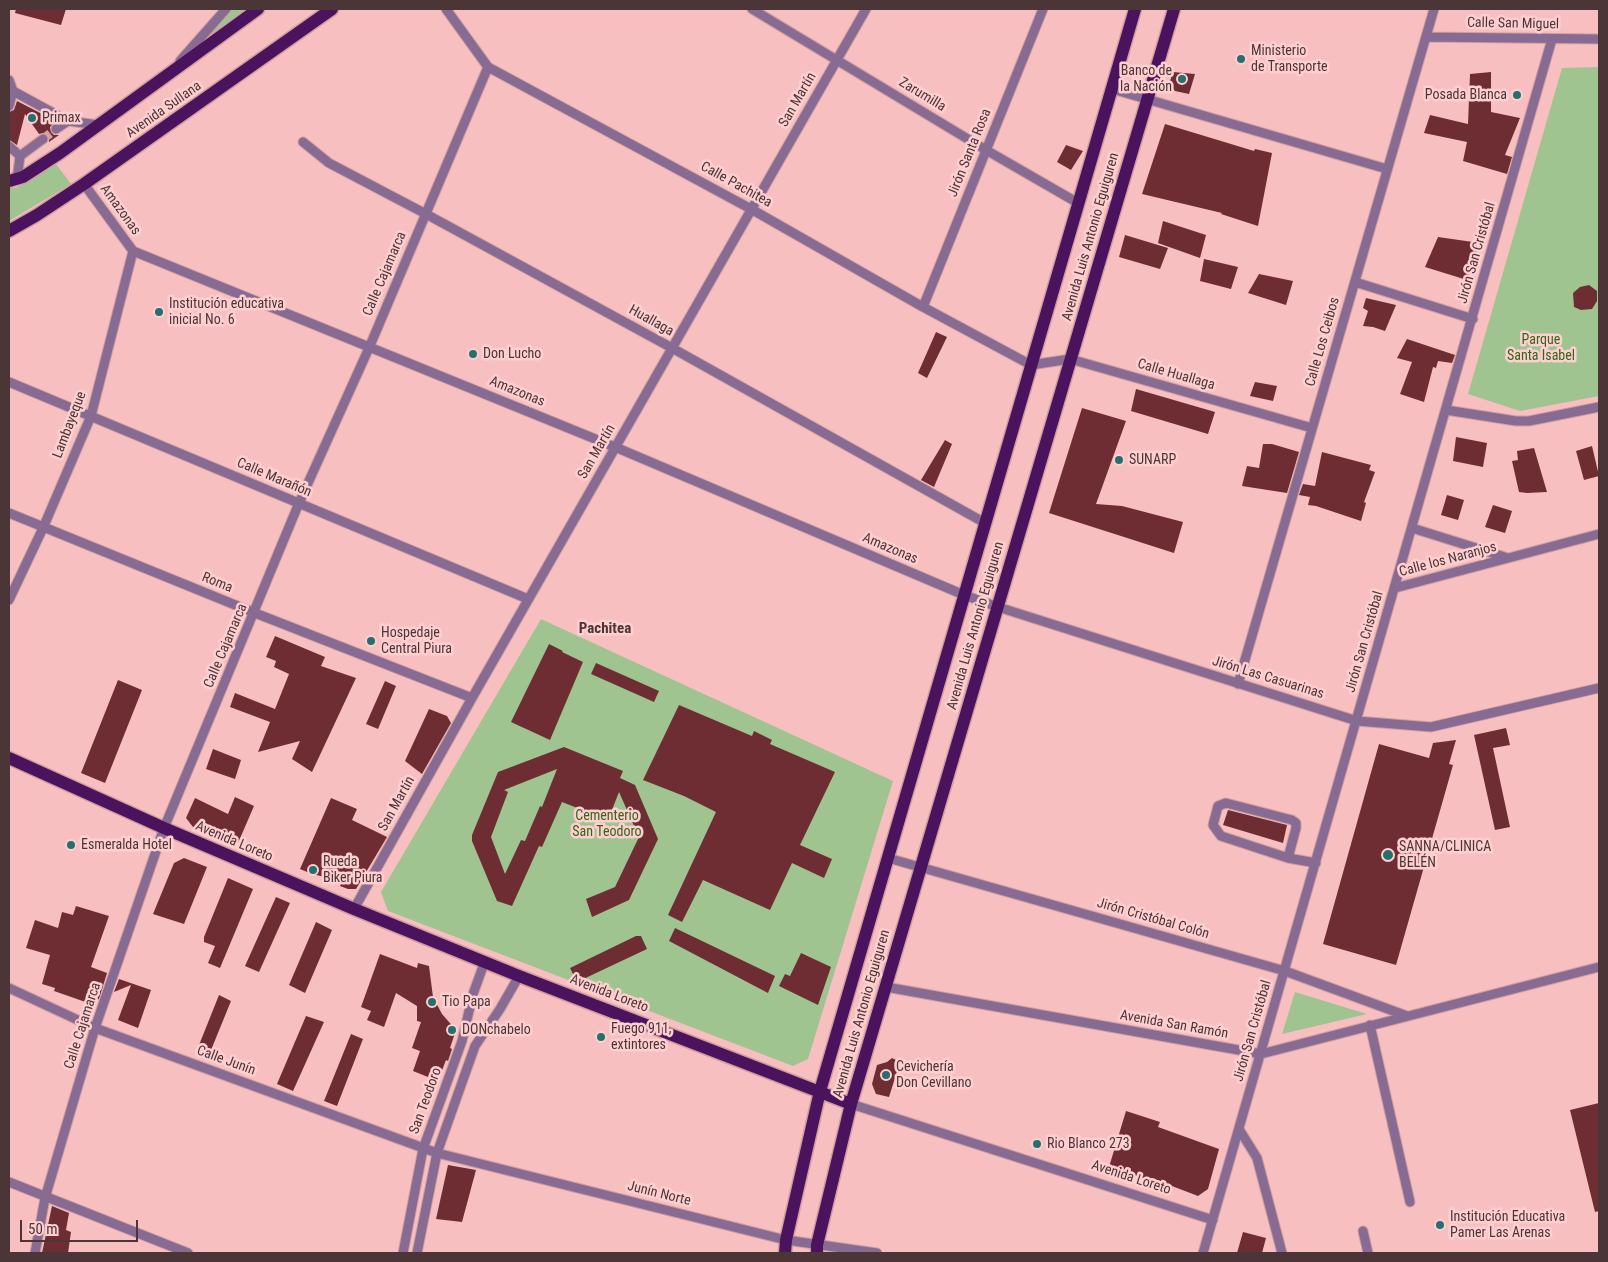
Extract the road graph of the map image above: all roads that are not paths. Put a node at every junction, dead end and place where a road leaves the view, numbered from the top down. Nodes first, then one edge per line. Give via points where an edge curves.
1 (226, 9) edge
2 (258, 9) edge
3 (332, 9) edge
4 (446, 9) edge
5 (752, 9) edge
6 (866, 9) edge
7 (1043, 9) edge
8 (1135, 9) edge
9 (1174, 9) edge
10 (1434, 9) edge
11 (1426, 36) junction
12 (1552, 39) junction
13 (1599, 39) edge
14 (837, 60) junction
15 (488, 67) junction
16 (166, 77) junction
17 (9, 80) edge
18 (1112, 89) junction
19 (13, 91) junction
20 (1147, 100) junction
21 (9, 106) edge
22 (68, 121) junction
23 (99, 125) junction
24 (56, 129) tunnel mouth
25 (43, 139) tunnel mouth
26 (303, 142) dead end
27 (9, 146) edge
28 (986, 150) junction
29 (20, 156) junction
30 (1387, 169) junction
31 (13, 180) edge
32 (84, 184) junction
33 (1078, 203) junction
34 (751, 209) junction
35 (426, 214) junction
36 (9, 231) edge
37 (133, 251) junction
38 (1355, 282) junction
39 (923, 307) junction
40 (1473, 319) junction
41 (369, 348) junction
42 (672, 348) junction
43 (1070, 359) junction
44 (1031, 365) junction
45 (9, 382) edge
46 (1599, 407) edge
47 (1446, 410) junction
48 (91, 416) junction
49 (1312, 428) junction
50 (615, 447) junction
51 (299, 503) junction
52 (9, 513) edge
53 (985, 523) junction
54 (42, 528) junction
55 (1412, 528) junction
56 (1599, 534) edge
57 (1508, 558) junction
58 (1395, 588) junction
59 (964, 595) junction
60 (528, 599) junction
61 (9, 600) edge
62 (998, 606) junction
63 (255, 613) junction
64 (1238, 684) junction
65 (1599, 688) edge
66 (472, 698) junction
67 (1357, 721) junction
68 (9, 758) edge
69 (164, 828) junction
70 (888, 858) junction
71 (1288, 858) junction
72 (1316, 863) junction
73 (921, 868) junction
74 (354, 909) junction
75 (486, 961) junction
76 (1599, 967) edge
77 (1285, 972) junction
78 (519, 976) junction
79 (9, 988) edge
80 (886, 988) junction
81 (1407, 1016) junction
82 (1370, 1025) junction
83 (95, 1028) junction
84 (1261, 1054) junction
85 (820, 1091) junction
86 (852, 1104) junction
87 (1239, 1129) junction
88 (423, 1148) junction
89 (437, 1153) junction
90 (9, 1182) edge
91 (45, 1198) junction
92 (1410, 1202) dead end
93 (1213, 1220) junction
94 (1363, 1231) dead end
95 (785, 1247) edge
96 (817, 1249) edge
97 (35, 1253) edge
98 (188, 1253) edge
99 (403, 1253) edge
100 (417, 1253) edge
101 (877, 1253) edge
102 (1203, 1253) edge
103 (1282, 1253) edge
104 (1368, 1253) edge

1 - 16 street
2 - 16 main road, Avenida Sullana
3 - 32 main road, Avenida Sullana
4 - 15 street, Calle Pachitea
5 - 14 street, Zarumilla
6 - 14 street, San Martín
7 - 28 street, Jirón Santa Rosa
8 - 18 main road, Avenida Luis Antonio Eguiguren
9 - 20 main road, Avenida Luis Antonio Eguiguren
10 - 11 street, Calle Los Ceibos
11 - 12 street, Calle San Miguel
11 - 30 street, Calle Los Ceibos
12 - 13 street, Calle San Miguel
12 - 40 street, Jirón San Cristóbal
14 - 28 street, Zarumilla
14 - 34 street, San Martín
15 - 34 street, Calle Pachitea
15 - 35 street, Calle Cajamarca
16 - 23 main road, Avenida Sullana
17 - 19 street
18 - 20 street
18 - 33 main road, Avenida Luis Antonio Eguiguren
19 - 21 street
19 - 22 street
20 - 30 street
20 - 43 main road, Avenida Luis Antonio Eguiguren
22 - 23 street
22 - 24 street
23 - 31 main road, Avenida Sullana via 60,153
25 - 29 street
26 - 35 street, Huallaga via 329,163
27 - 29 street
28 - 33 street, Zarumilla
28 - 39 street, Jirón Santa Rosa
29 - 31 street
30 - 38 street, Calle Los Ceibos
32 - 36 main road, Avenida Sullana
32 - 37 street, Amazonas
33 - 44 main road, Avenida Luis Antonio Eguiguren
34 - 39 street, Calle Pachitea
34 - 42 street, San Martín
35 - 41 street, Calle Cajamarca
35 - 42 street, Huallaga
37 - 41 street, Amazonas
37 - 48 street, Lambayeque
38 - 40 street
38 - 49 street, Calle Los Ceibos
39 - 44 street, Calle Pachitea
40 - 47 street, Jirón San Cristóbal
41 - 50 street, Amazonas
41 - 51 street, Calle Cajamarca
42 - 50 street, San Martín
42 - 53 street, Huallaga
43 - 44 street, Calle Huallaga
43 - 49 street, Calle Huallaga
43 - 62 main road, Avenida Luis Antonio Eguiguren
44 - 53 main road, Avenida Luis Antonio Eguiguren
45 - 48 street, Calle Marañón
46 - 47 street via 1529,421
47 - 55 street, Jirón San Cristóbal
48 - 51 street, Calle Marañón
48 - 54 street, Lambayeque
49 - 64 street, Calle Los Ceibos
50 - 59 street, Amazonas
50 - 60 street, San Martín
51 - 60 street, Calle Marañón
51 - 63 street, Calle Cajamarca
52 - 54 street, Roma
53 - 59 main road, Avenida Luis Antonio Eguiguren
54 - 61 street, Lambayeque
54 - 63 street, Roma
55 - 57 street, Calle los Naranjos
55 - 58 street, Jirón San Cristóbal
56 - 57 street, Calle los Naranjos
57 - 58 street, Calle los Naranjos
58 - 67 street, Jirón San Cristóbal
59 - 62 street, Jirón Las Casuarinas
59 - 70 main road, Avenida Luis Antonio Eguiguren
60 - 66 street, San Martín
62 - 64 street, Jirón Las Casuarinas
62 - 73 main road, Avenida Luis Antonio Eguiguren
63 - 66 street, Roma
63 - 69 street, Calle Cajamarca
64 - 67 street, Jirón Las Casuarinas
65 - 67 street, Jirón Las Casuarinas via 1431,727
66 - 74 street, San Martín
67 - 72 street, Jirón San Cristóbal
68 - 69 main road, Avenida Loreto
69 - 74 main road, Avenida Loreto
69 - 83 street, Calle Cajamarca
70 - 73 street, Jirón Cristóbal Colón
70 - 85 main road, Avenida Luis Antonio Eguiguren
71 - 71 street via 1221,836 1213,826 1218,806 1226,803 1292,820 1296,828
71 - 72 street
72 - 77 street, Jirón San Cristóbal
73 - 77 street, Jirón Cristóbal Colón
73 - 80 main road, Avenida Luis Antonio Eguiguren
74 - 75 main road, Avenida Loreto
75 - 78 main road, Avenida Loreto
75 - 88 street, San Teodoro via 473,994 462,1041
76 - 81 street, Avenida San Ramón
77 - 81 street, Jirón Cristóbal Colón
77 - 84 street, Jirón San Cristóbal
78 - 85 main road, Avenida Loreto
78 - 89 street, San Teodoro via 476,1046
79 - 83 street, Calle Junín
80 - 84 street, Avenida San Ramón
80 - 86 main road, Avenida Luis Antonio Eguiguren
81 - 82 street, Avenida San Ramón
82 - 84 street, Avenida San Ramón
82 - 92 street
83 - 88 street, Calle Junín
83 - 91 street, Calle Cajamarca
84 - 87 street, Jirón San Cristóbal
85 - 86 main road, Avenida Loreto
85 - 95 main road, Avenida Luis Antonio Eguiguren
86 - 93 street, Avenida Loreto
86 - 96 main road, Avenida Luis Antonio Eguiguren
87 - 93 street, Jirón San Cristóbal
87 - 103 street via 1257,1158
88 - 89 street, Calle Junín
88 - 99 street, San Teodoro
89 - 95 street, Junín Norte
89 - 100 street, San Teodoro
90 - 91 street
91 - 97 street, Calle Cajamarca
91 - 98 street
93 - 102 street, Jirón San Cristóbal
94 - 104 street
95 - 96 street, Junín Norte
96 - 101 street, Junín Norte

